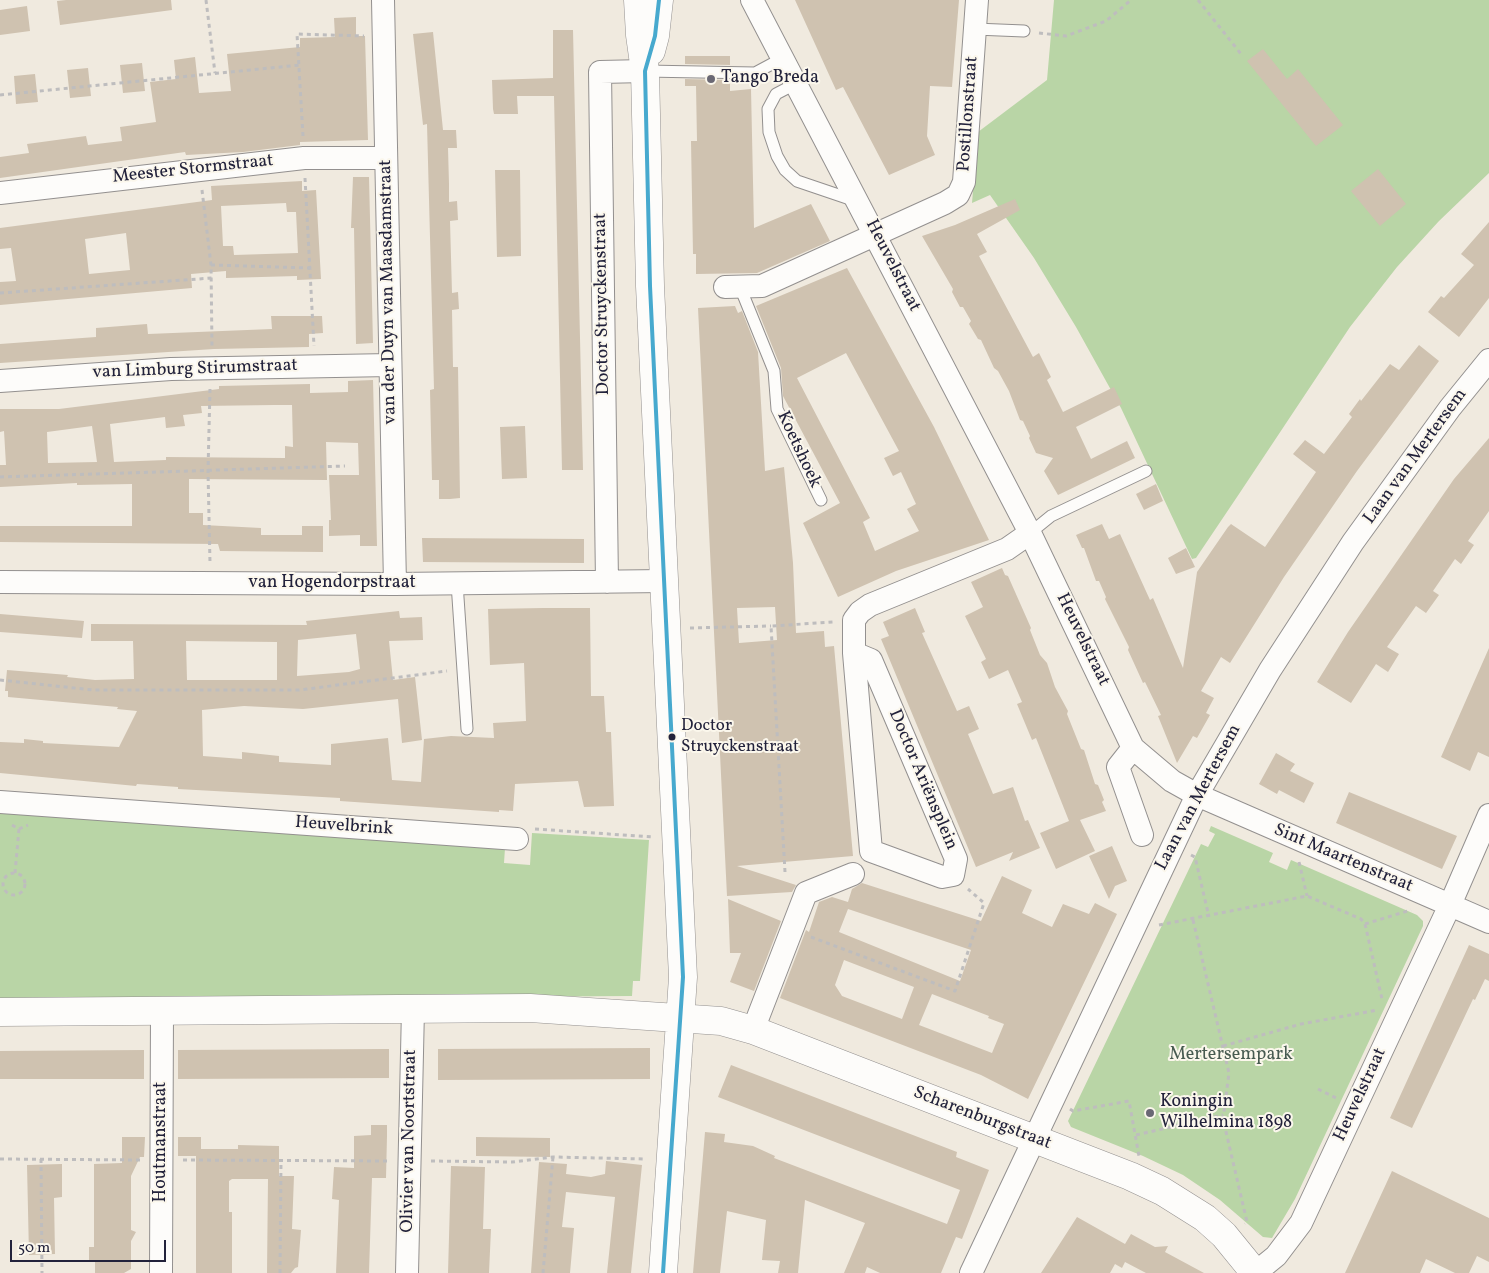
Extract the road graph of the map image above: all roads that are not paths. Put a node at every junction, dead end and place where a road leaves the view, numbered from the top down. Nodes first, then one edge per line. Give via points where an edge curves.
1 (383, 0) edge
2 (638, 0) edge
3 (659, 0) edge
4 (752, 0) edge
5 (977, 0) edge
6 (975, 29) junction
7 (1024, 31) road end
8 (783, 58) junction
9 (645, 72) junction
10 (796, 83) junction
11 (386, 158) junction
12 (0, 193) edge
13 (858, 201) junction
14 (875, 234) junction
15 (732, 287) joint
16 (1489, 360) edge
17 (390, 365) junction
18 (0, 381) edge
19 (1146, 471) dead end
20 (821, 500) dead end
21 (1030, 533) junction
22 (664, 581) junction
23 (0, 582) edge
24 (607, 582) junction
25 (457, 583) junction
26 (394, 584) junction
27 (854, 652) junction
28 (467, 729) dead end
29 (1133, 748) junction
30 (1197, 795) junction
31 (0, 802) edge
32 (1489, 815) edge
33 (1142, 835) dead end
34 (517, 840) road end
35 (853, 874) dead end
36 (1450, 905) junction
37 (1489, 922) edge
38 (413, 1009) junction
39 (162, 1011) junction
40 (0, 1012) edge
41 (682, 1017) junction
42 (753, 1030) junction
43 (1033, 1139) junction
44 (161, 1273) edge
45 (407, 1273) edge
46 (663, 1273) edge
47 (971, 1273) edge
48 (1255, 1273) edge

1 - 11 street, van der Duyn van Maasdamstraat
2 - 9 street
3 - 9 street via 655,36
4 - 8 street, Heuvelstraat
5 - 6 street, Postillonstraat
6 - 7 lane
6 - 14 street, Postillonstraat via 964,182 958,195
8 - 9 lane via 755,73
8 - 10 street, Heuvelstraat
9 - 22 street via 650,286
9 - 24 street, Doctor Struyckenstraat via 600,72
10 - 13 street, Heuvelstraat
10 - 13 lane via 776,94 768,108 768,126 777,156 796,181
11 - 12 street, Meester Stormstraat via 304,158
11 - 17 street, van der Duyn van Maasdamstraat
13 - 14 street, Heuvelstraat
14 - 15 street, Koetshoek via 762,286
14 - 21 street, Heuvelstraat
15 - 20 lane, Koetshoek via 774,370 777,409
16 - 30 street, Laan van Mertersem via 1342,558 1270,670
17 - 18 street, van Limburg Stirumstraat via 212,367
17 - 26 street, van der Duyn van Maasdamstraat
19 - 21 lane via 1051,516
21 - 27 street, Doctor Ariënsplein via 1007,549 870,605 854,620
21 - 29 street, Heuvelstraat
22 - 24 street, van Hogendorpstraat
22 - 41 street via 683,970
23 - 26 street, van Hogendorpstraat
24 - 25 street, van Hogendorpstraat
25 - 26 street, van Hogendorpstraat
25 - 28 lane
27 - 27 street, Doctor Ariënsplein via 871,660 956,860 953,875 942,877 871,851
29 - 30 street, Heuvelstraat via 1172,781
29 - 33 street via 1118,767
30 - 36 street, Sint Maartenstraat
30 - 43 street, Laan van Mertersem
31 - 34 street, Heuvelbrink
32 - 36 street, Heuvelstraat
35 - 42 street via 806,893
36 - 37 street, Sint Maartenstraat
36 - 48 street, Heuvelstraat via 1301,1223 1276,1256
38 - 39 street
38 - 41 street via 530,1008
38 - 45 street, Olivier van Noortstraat
39 - 40 street
39 - 44 street, Houtmanstraat
41 - 42 street, Scharenburgstraat via 722,1021
41 - 46 street
42 - 43 street, Scharenburgstraat
43 - 47 street, Laan van Mertersem
43 - 48 street, Scharenburgstraat via 1130,1176 1183,1204 1205,1218 1228,1240

